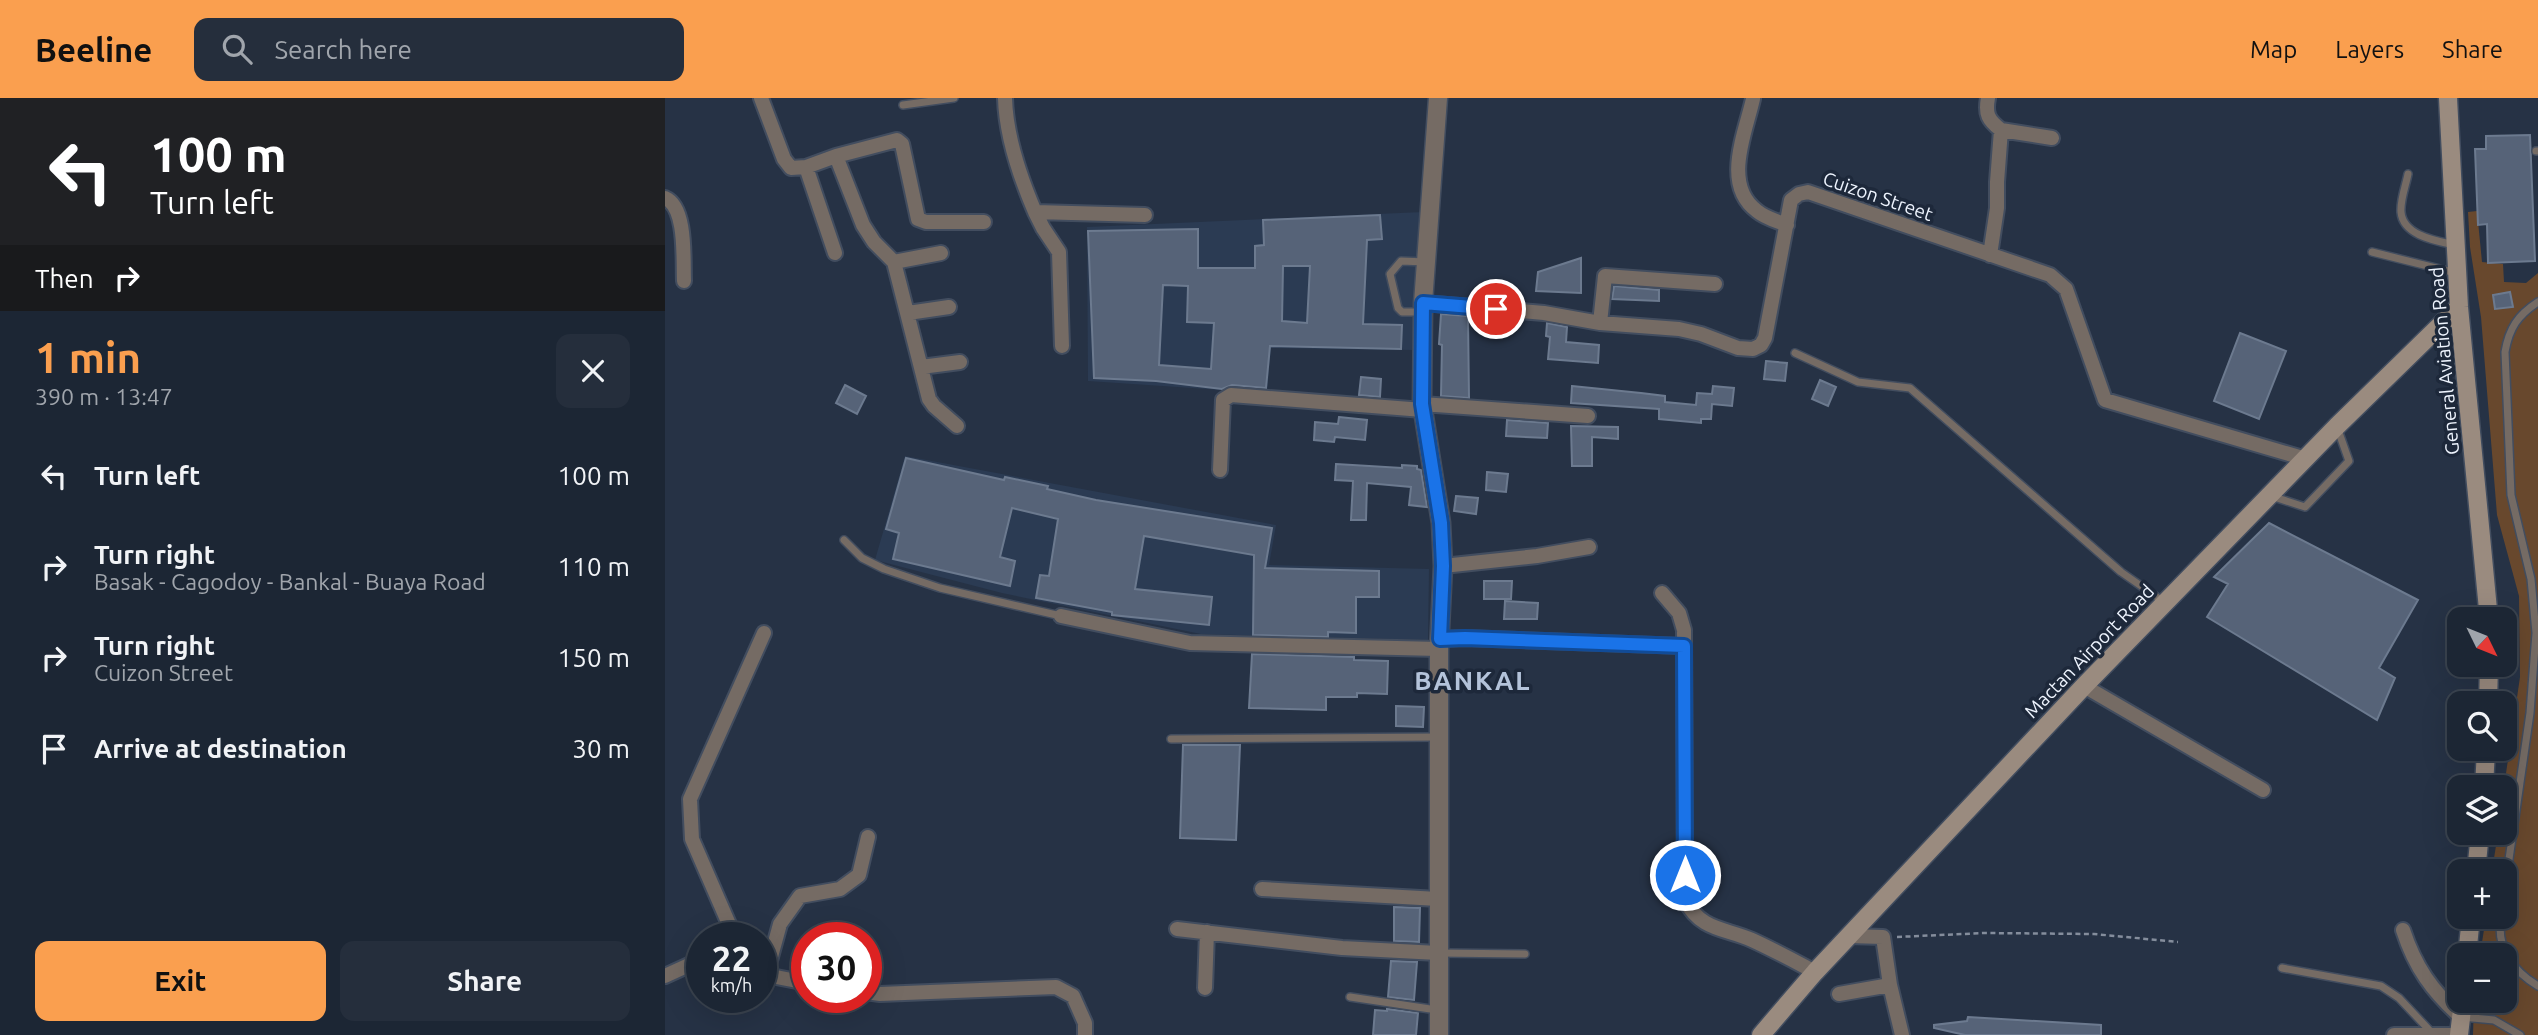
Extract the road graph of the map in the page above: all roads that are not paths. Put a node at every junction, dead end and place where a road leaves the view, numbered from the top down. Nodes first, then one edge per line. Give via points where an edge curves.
1 (761, 98) edge
2 (954, 98) edge
3 (1005, 98) edge
4 (1438, 98) edge
5 (1988, 98) edge
6 (2448, 98) edge
7 (1753, 99) edge
8 (903, 104) dead end
9 (2001, 130) junction
10 (2052, 138) dead end
11 (836, 156) junction
12 (806, 167) junction
13 (2408, 174) dead end
14 (665, 198) edge
15 (1035, 212) junction
16 (1145, 215) dead end
17 (984, 222) dead end
18 (1787, 225) junction
19 (2456, 245) junction
20 (2372, 252) dead end
21 (835, 253) dead end
22 (941, 253) dead end
23 (1990, 255) junction
24 (894, 262) junction
25 (1426, 262) junction
26 (2457, 273) junction
27 (684, 281) dead end
28 (1715, 284) dead end
29 (2538, 302) edge
30 (949, 307) dead end
31 (2459, 307) junction
32 (1423, 308) junction
33 (908, 313) junction
34 (1600, 323) junction
35 (1062, 346) dead end
36 (1795, 353) dead end
37 (960, 362) dead end
38 (921, 368) junction
39 (1423, 407) junction
40 (1588, 416) dead end
41 (957, 426) dead end
42 (2337, 426) junction
43 (2306, 459) junction
44 (1220, 470) dead end
45 (2270, 496) junction
46 (844, 540) dead end
47 (1589, 547) dead end
48 (1443, 566) junction
49 (1662, 593) dead end
50 (2165, 602) junction
51 (2488, 607) edge
52 (1061, 615) joint
53 (764, 633) dead end
54 (1440, 644) junction
55 (1684, 646) junction
56 (2084, 686) junction
57 (1440, 737) junction
58 (1171, 739) dead end
59 (2263, 790) dead end
60 (869, 837) dead end
61 (2509, 859) edge
62 (1262, 890) dead end
63 (1439, 899) junction
64 (728, 922) edge
65 (1177, 929) dead end
66 (2500, 929) edge
67 (2403, 930) dead end
68 (1207, 932) junction
69 (777, 933) edge
70 (1849, 936) junction
71 (1438, 953) junction
72 (1525, 954) dead end
73 (686, 966) edge
74 (2282, 968) dead end
75 (1815, 972) junction
76 (665, 976) edge
77 (1890, 985) junction
78 (2538, 986) edge
79 (1205, 988) dead end
80 (882, 994) edge
81 (1839, 994) dead end
82 (1349, 998) dead end
83 (2447, 1000) edge
84 (1438, 1010) junction
85 (2462, 1013) edge
86 (2474, 1013) edge
87 (2433, 1034) edge
88 (1086, 1035) edge
89 (1439, 1035) edge
90 (1761, 1035) edge
91 (1902, 1035) edge
92 (2394, 1035) edge
93 (2453, 1035) edge
94 (2459, 1035) edge
95 (2521, 1035) edge

1 - 12 street via 784,159 791,168
2 - 8 lane
3 - 15 street via 1017,167
4 - 25 street
5 - 9 street via 1985,112
6 - 19 main road, General Aviation Road
7 - 18 street via 1738,162 1741,191 1759,213
9 - 10 street
9 - 23 street
11 - 12 street
11 - 17 street via 897,141 902,144 918,219
11 - 24 street via 863,225
12 - 21 street
13 - 19 lane via 2401,212 2404,220 2424,237
14 - 27 street via 677,208 680,218
15 - 16 street
15 - 35 street via 1059,252
18 - 23 street, Cuizon Street via 1791,200 1808,192
18 - 34 street, Cuizon Street via 1761,345 1738,348 1679,330
19 - 26 main road, General Aviation Road
20 - 26 lane
22 - 24 street
23 - 43 street, Cuizon Street via 2050,275 2066,289 2105,400
24 - 33 street
25 - 32 street
25 - 32 lane via 1401,261 1390,274 1398,308 1402,312
26 - 31 main road, General Aviation Road
28 - 34 street via 1605,276
29 - 61 lane via 2515,322 2505,352 2511,495 2531,579 2536,633 2530,713
30 - 33 street
31 - 42 main road, Mactan Airport Road
31 - 51 main road, General Aviation Road
32 - 34 street, Cuizon Street via 1544,313
32 - 39 street
33 - 38 street
36 - 50 lane via 1858,382 1910,388 2121,572
37 - 38 street
38 - 41 street via 929,399
39 - 40 street
39 - 44 street via 1230,395 1223,400
39 - 48 street
42 - 43 main road, Mactan Airport Road
42 - 45 lane via 2349,461 2305,507
43 - 45 main road, Mactan Airport Road
45 - 50 main road, Mactan Airport Road
46 - 52 lane via 862,558 884,569 940,588
47 - 48 street via 1537,559
48 - 54 street
49 - 55 street via 1679,613
50 - 56 main road, Mactan Airport Road
52 - 54 street via 1190,643
53 - 64 street via 690,799 692,839
54 - 55 street via 1465,638
54 - 57 street
55 - 75 street via 1685,900 1692,914 1714,928 1750,939
56 - 59 street
56 - 70 main road, Mactan Airport Road
57 - 58 lane
57 - 63 street
60 - 69 street via 859,876 840,889 800,896
62 - 63 street
63 - 71 street
65 - 68 street
66 - 78 lane via 2505,955
67 - 83 street via 2435,993
68 - 71 street via 1342,948
68 - 79 street
70 - 75 main road, Mactan Airport Road
70 - 77 street via 1883,937
71 - 72 lane
71 - 84 street
73 - 76 street
74 - 87 lane via 2381,986
75 - 90 main road, Mactan Airport Road
77 - 81 street
77 - 91 street
80 - 88 street via 1056,987 1073,996
82 - 84 lane
84 - 89 street
85 - 94 main road
86 - 95 lane
87 - 92 street
87 - 93 street

